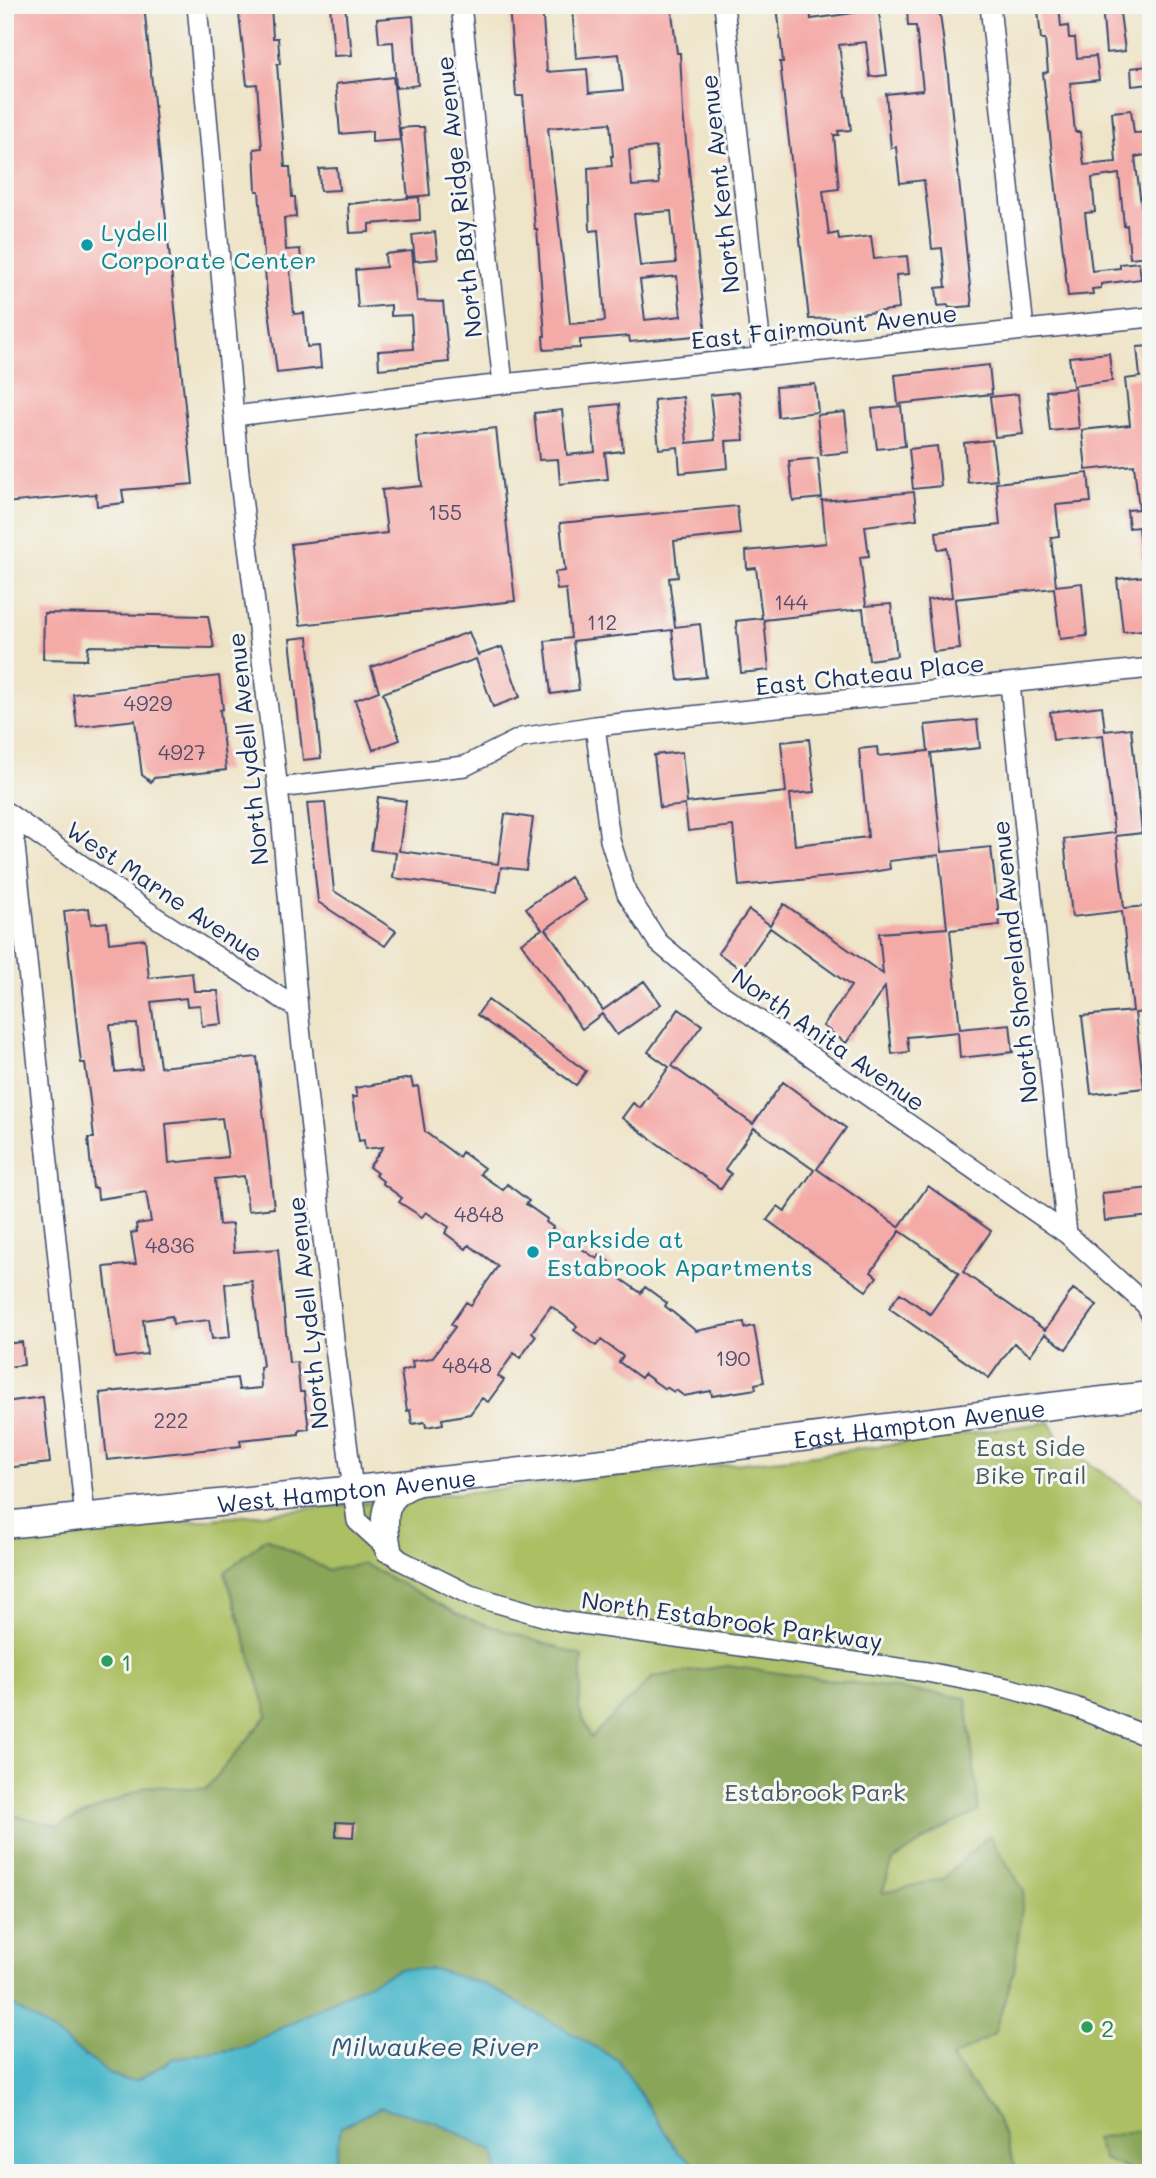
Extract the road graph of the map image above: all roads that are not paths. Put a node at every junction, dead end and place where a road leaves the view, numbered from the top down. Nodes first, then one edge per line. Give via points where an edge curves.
1 (197, 5) edge
2 (461, 5) edge
3 (724, 5) edge
4 (990, 5) edge
5 (1151, 317) edge
6 (1024, 329) junction
7 (762, 357) junction
8 (503, 384) junction
9 (234, 416) junction
10 (1151, 668) edge
11 (1010, 684) junction
12 (595, 726) junction
13 (278, 788) junction
14 (9, 814) edge
15 (298, 1009) junction
16 (1067, 1234) junction
17 (1151, 1315) edge
18 (1151, 1395) edge
19 (688, 1452) joint
20 (423, 1480) junction
21 (352, 1488) junction
22 (85, 1517) junction
23 (5, 1525) edge
24 (388, 1549) junction
25 (1151, 1738) edge

1 - 9 street, North Lydell Avenue
2 - 8 street, North Bay Ridge Avenue
3 - 7 street, North Kent Avenue
4 - 6 street
5 - 6 street, East Fairmount Avenue
6 - 7 street, East Fairmount Avenue
7 - 8 street, East Fairmount Avenue
8 - 9 street, East Fairmount Avenue
9 - 13 street, North Lydell Avenue
10 - 11 street, East Chateau Place
11 - 12 street, East Chateau Place
11 - 16 street, North Shoreland Avenue
12 - 13 street, East Chateau Place via 521,738 465,766
12 - 16 street, North Anita Avenue via 610,840 627,894 658,942 714,989
13 - 15 street, North Lydell Avenue
14 - 15 street, West Marne Avenue
14 - 22 street
15 - 21 street, North Lydell Avenue
16 - 17 street, North Anita Avenue via 1146,1305
18 - 19 main road, East Hampton Avenue
19 - 20 main road, West Hampton Avenue
20 - 21 main road, West Hampton Avenue
20 - 24 main road via 407,1486 386,1507 383,1523
21 - 22 main road, West Hampton Avenue
21 - 24 street, North Estabrook Parkway via 357,1521
22 - 23 main road, West Hampton Avenue
24 - 25 street, North Estabrook Parkway via 400,1560 470,1595 560,1621 1008,1688 1075,1707

